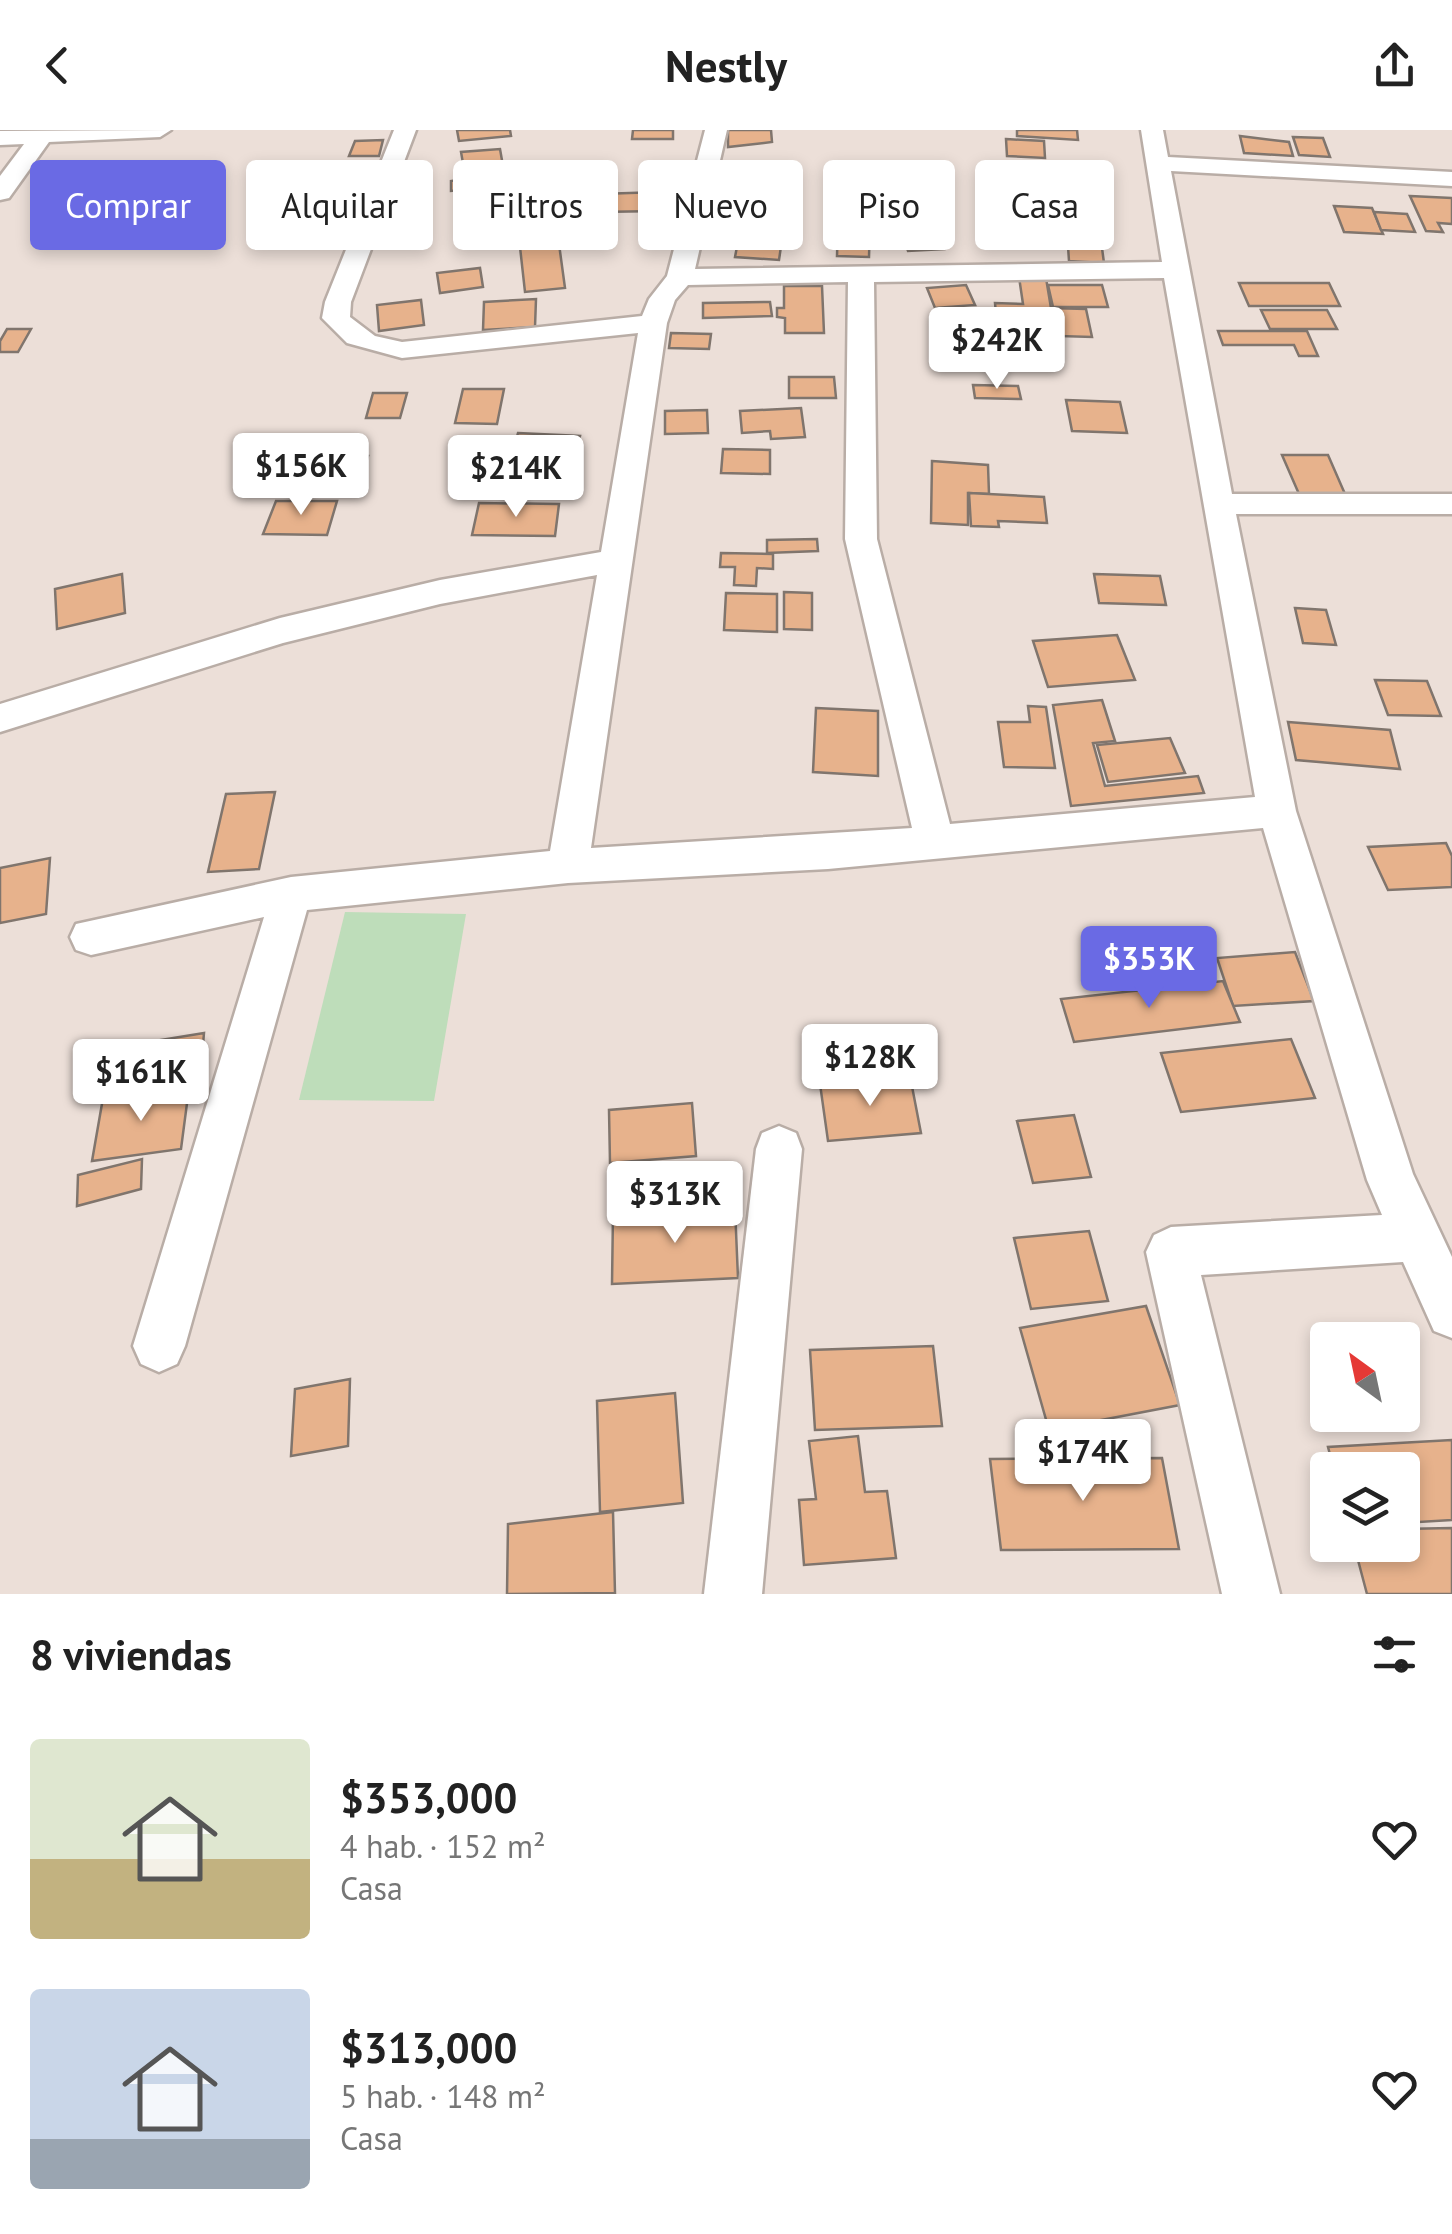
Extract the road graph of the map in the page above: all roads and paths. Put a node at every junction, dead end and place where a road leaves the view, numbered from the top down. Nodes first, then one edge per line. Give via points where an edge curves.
1 (160, 130) edge
2 (404, 130) edge
3 (716, 130) edge
4 (43, 134) edge
5 (0, 138) edge
6 (1154, 146) edge
7 (1452, 179) edge
8 (0, 193) edge
9 (1175, 270) junction
10 (861, 274) junction
11 (680, 277) junction
12 (653, 323) junction
13 (1218, 504) junction
14 (1452, 504) edge
15 (613, 561) junction
16 (0, 718) edge
17 (1277, 811) junction
18 (935, 843) junction
19 (568, 866) junction
20 (291, 894) junction
21 (91, 938) dead end
22 (779, 1148) dead end
23 (1417, 1237) junction
24 (1452, 1312) edge
25 (158, 1346) dead end
26 (732, 1594) edge
27 (1251, 1594) edge

1 - 4 street
2 - 12 street via 338,302 336,318 346,332 402,350
3 - 11 street
4 - 5 street
4 - 8 street
6 - 7 street
6 - 9 street
9 - 10 street
9 - 13 street
10 - 11 street
10 - 18 street via 862,538
11 - 12 street
12 - 15 street
13 - 14 street
13 - 17 street
15 - 16 street via 440,592 280,631
15 - 19 street
17 - 18 street
17 - 23 street via 1392,1180
18 - 19 street
19 - 20 street
20 - 21 street
20 - 25 street
22 - 26 street
23 - 24 street
23 - 27 street via 1171,1252

